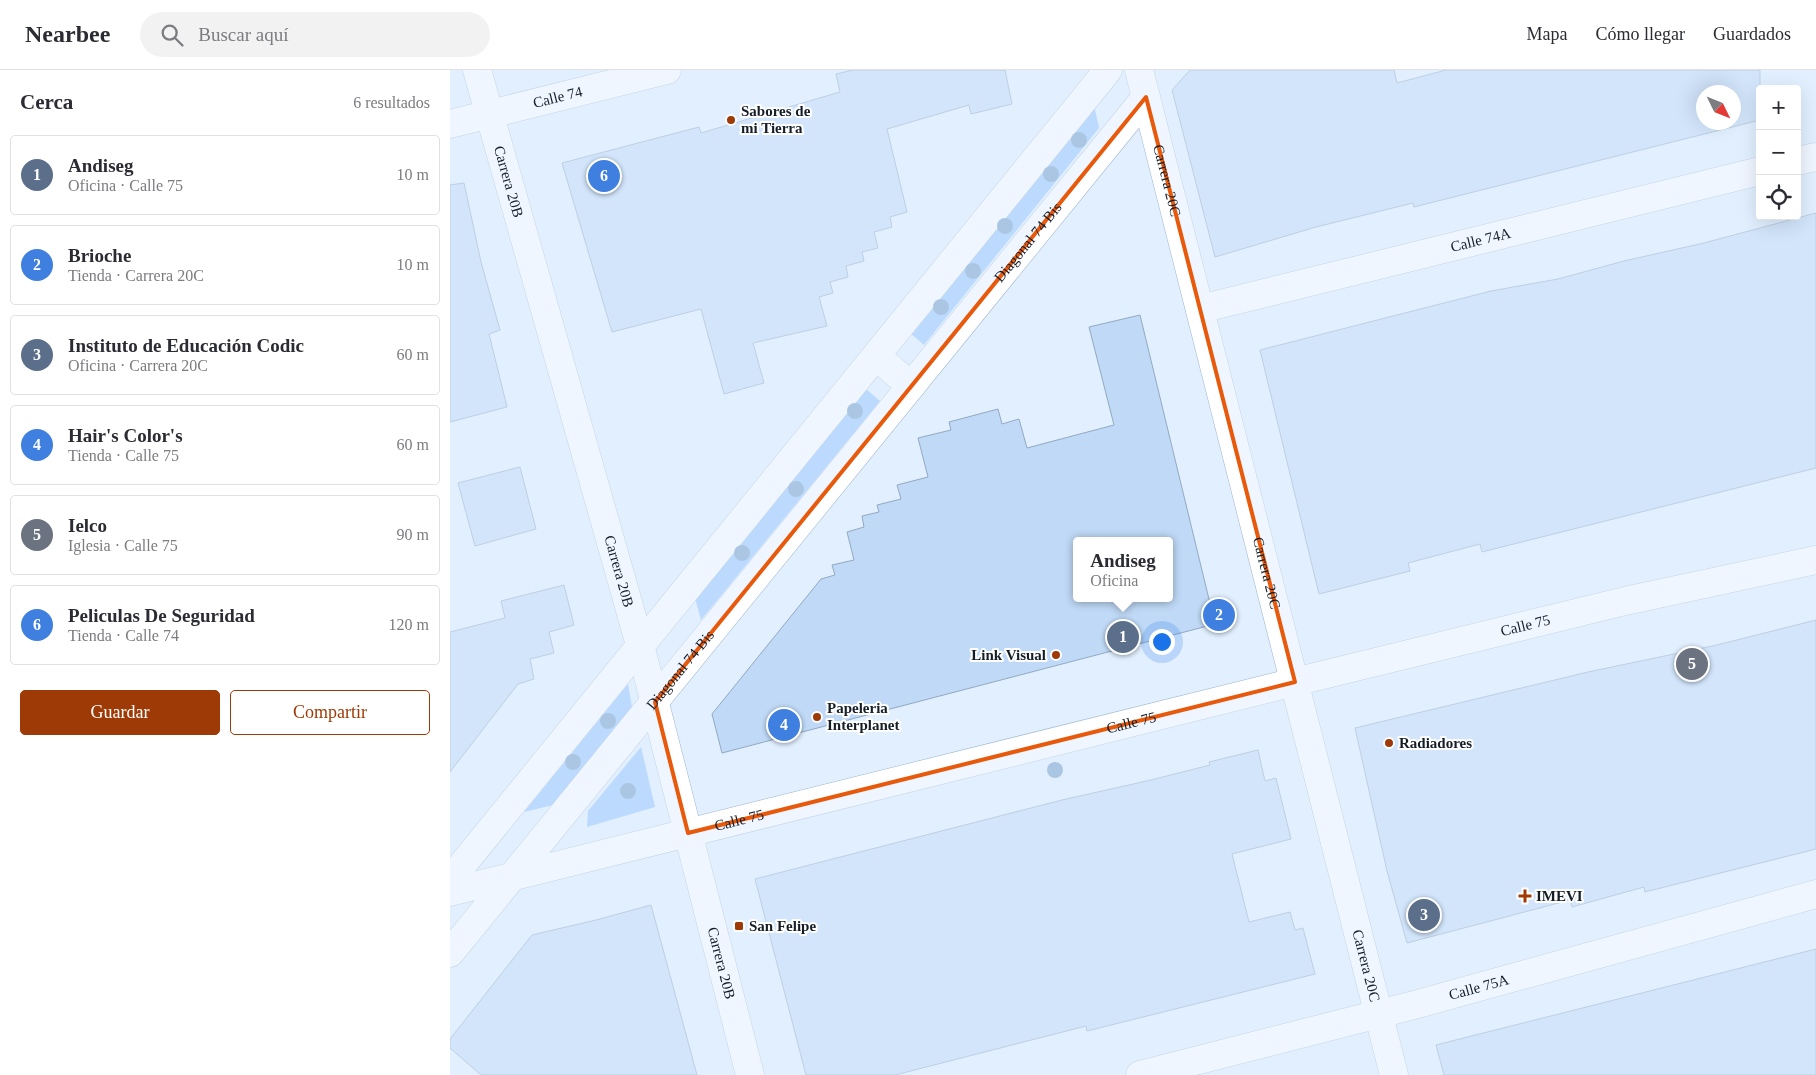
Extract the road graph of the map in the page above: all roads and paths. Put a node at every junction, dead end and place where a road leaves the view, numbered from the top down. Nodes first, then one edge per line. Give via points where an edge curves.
1 (477, 70) edge
2 (667, 70) edge
3 (1108, 70) edge
4 (1139, 70) edge
5 (1146, 97) junction
6 (490, 114) junction
7 (450, 124) edge
8 (1816, 157) edge
9 (1801, 160) edge
10 (1756, 172) edge
11 (1200, 308) junction
12 (876, 356) junction
13 (911, 386) junction
14 (1816, 560) edge
15 (640, 645) junction
16 (1294, 682) junction
17 (655, 702) junction
18 (688, 833) junction
19 (513, 876) junction
20 (450, 880) edge
21 (450, 892) edge
22 (1816, 894) edge
23 (450, 953) edge
24 (1379, 1014) junction
25 (750, 1075) edge
26 (1140, 1075) edge
27 (1394, 1075) edge

1 - 6 street, Carrera 20B
2 - 6 street, Calle 74
3 - 12 street
4 - 5 street, Carrera 20C
5 - 11 street, Carrera 20C
5 - 13 street, Diagonal 74 Bis
6 - 7 street, Calle 74
6 - 15 street, Carrera 20B
8 - 9 street
10 - 11 street, Calle 74A
11 - 16 street, Carrera 20C
12 - 13 street
12 - 15 street
13 - 17 street, Diagonal 74 Bis
14 - 16 street, Calle 75 via 1625,601
15 - 17 street, Carrera 20B
15 - 20 street
16 - 18 street, Calle 75
16 - 24 street, Carrera 20C
17 - 18 street, Carrera 20B
17 - 19 street, Diagonal 74 Bis
18 - 19 street, Calle 75
18 - 25 street, Carrera 20B
19 - 21 street, Calle 75
19 - 23 street, Diagonal 74 Bis
22 - 24 street, Calle 75A
24 - 26 street, Calle 75A
24 - 27 street, Carrera 20C

